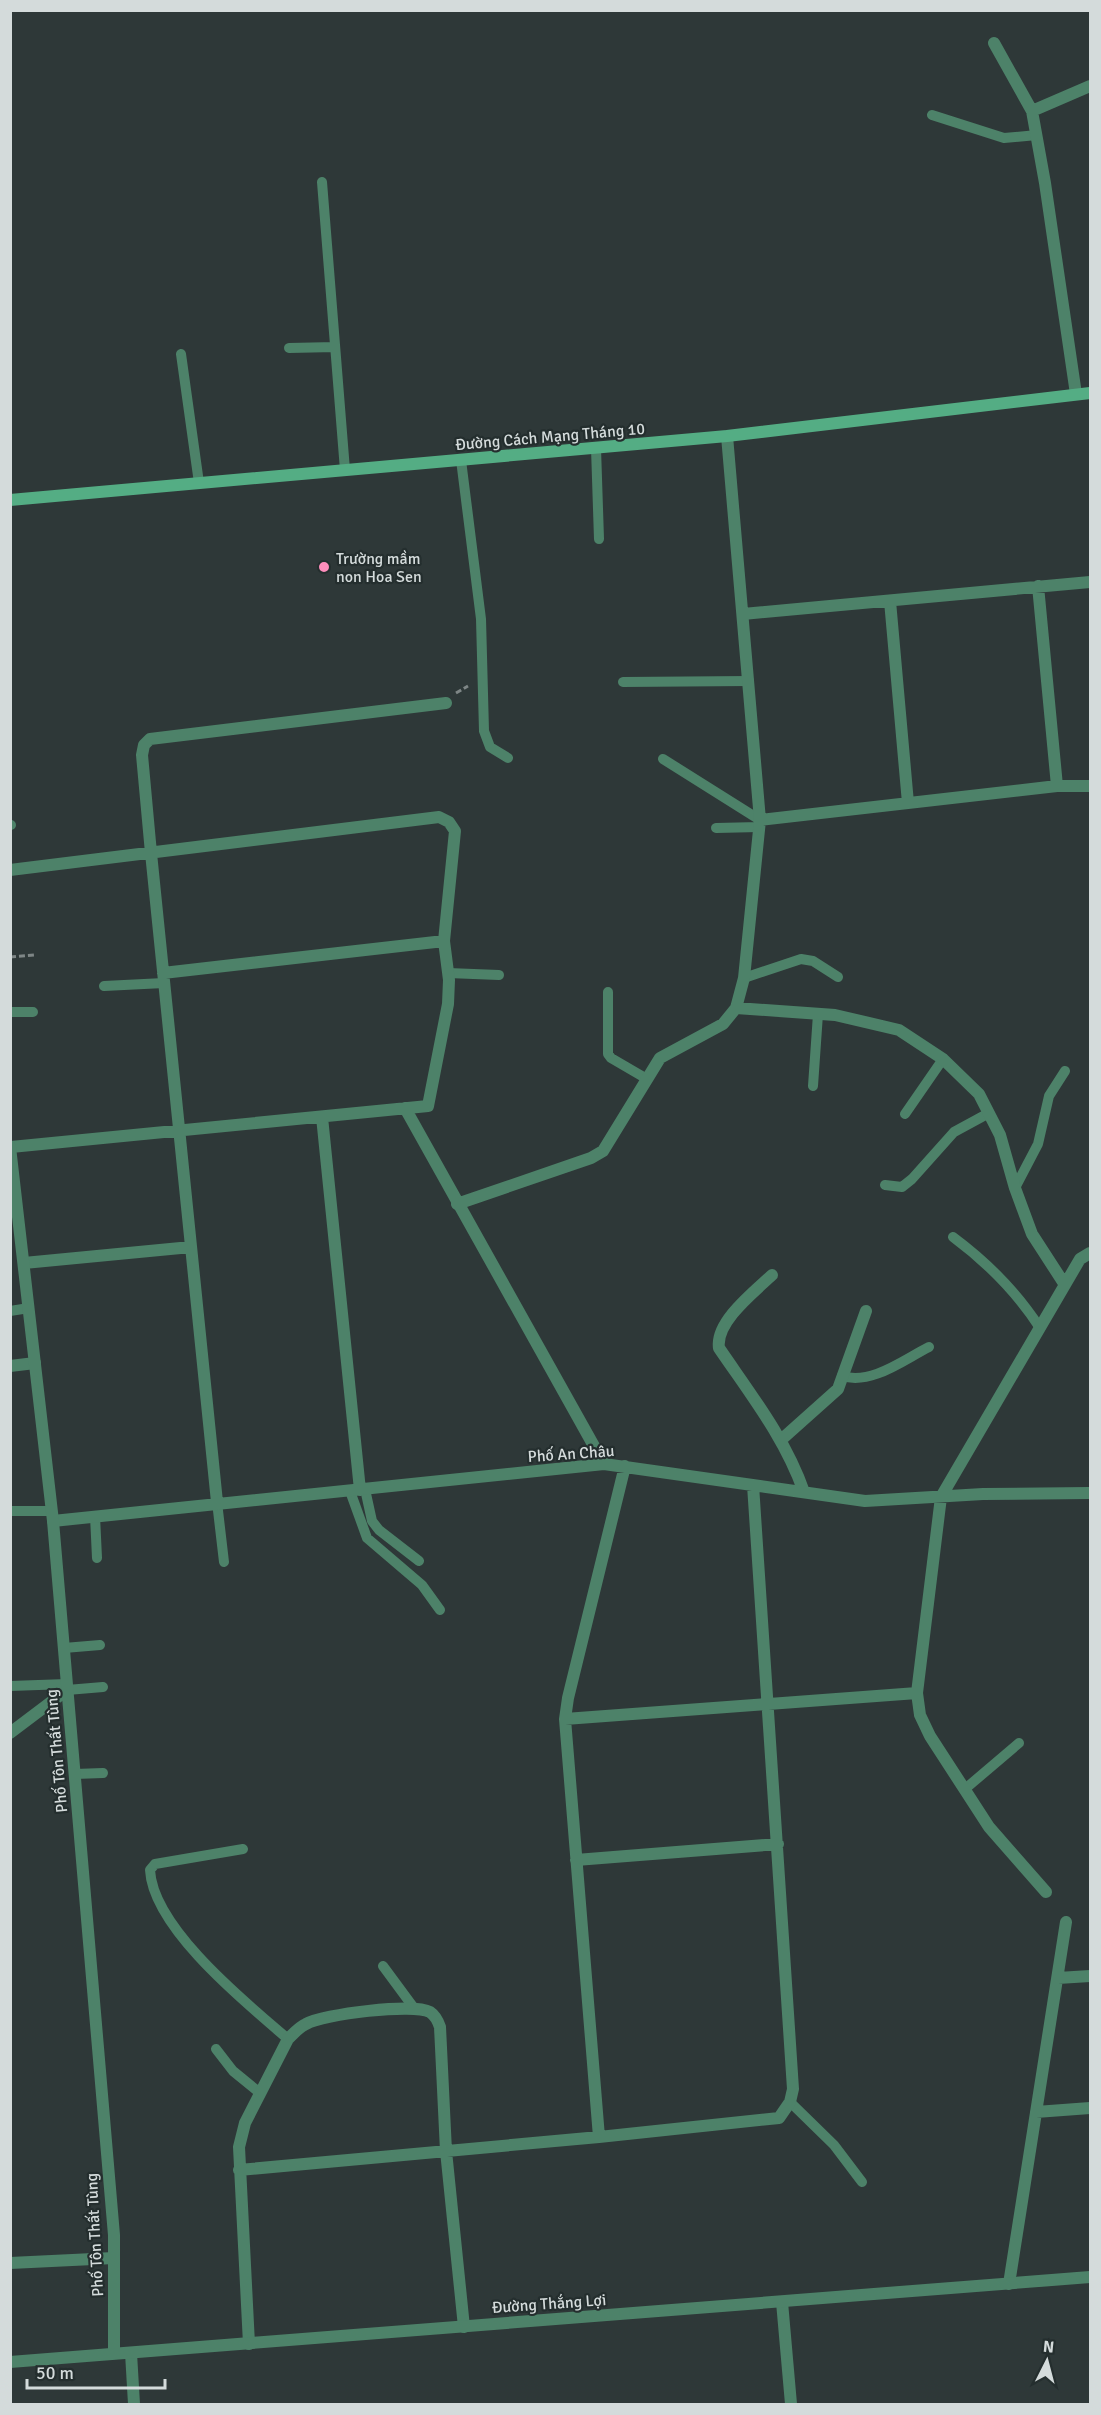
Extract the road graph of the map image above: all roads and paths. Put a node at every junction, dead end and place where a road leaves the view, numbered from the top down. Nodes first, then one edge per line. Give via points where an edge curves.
1 (994, 43) dead end
2 (1090, 86) edge
3 (1032, 111) junction
4 (932, 115) dead end
5 (1036, 135) junction
6 (322, 182) dead end
7 (335, 347) junction
8 (289, 348) dead end
9 (181, 354) dead end
10 (1090, 393) edge
11 (1076, 394) junction
12 (727, 436) junction
13 (596, 448) junction
14 (461, 460) junction
15 (345, 470) junction
16 (199, 483) junction
17 (10, 500) edge
18 (599, 539) dead end
19 (1090, 582) edge
20 (1038, 586) junction
21 (890, 600) junction
22 (743, 614) junction
23 (484, 680) junction
24 (749, 681) junction
25 (623, 682) dead end
26 (447, 703) joint
27 (508, 758) dead end
28 (663, 759) dead end
29 (1057, 786) junction
30 (1090, 786) edge
31 (908, 803) junction
32 (760, 823) junction
33 (716, 828) dead end
34 (151, 853) junction
35 (10, 870) edge
36 (444, 941) junction
37 (34, 955) dead end
38 (10, 957) edge
39 (448, 973) junction
40 (499, 975) dead end
41 (838, 977) dead end
42 (164, 978) junction
43 (744, 978) junction
44 (104, 986) dead end
45 (608, 992) dead end
46 (736, 1008) junction
47 (10, 1012) edge
48 (33, 1012) dead end
49 (818, 1014) junction
50 (944, 1059) junction
51 (1065, 1071) dead end
52 (646, 1079) junction
53 (813, 1086) dead end
54 (405, 1108) junction
55 (989, 1113) junction
56 (905, 1114) dead end
57 (322, 1117) junction
58 (179, 1132) junction
59 (11, 1151) edge
60 (885, 1185) dead end
61 (1015, 1188) junction
62 (457, 1204) junction
63 (953, 1237) dead end
64 (191, 1247) junction
65 (16, 1249) edge
66 (1090, 1253) edge
67 (24, 1263) junction
68 (771, 1275) dead end
69 (1065, 1285) junction
70 (29, 1308) junction
71 (10, 1311) edge
72 (866, 1311) dead end
73 (1040, 1328) junction
74 (929, 1347) dead end
75 (35, 1364) junction
76 (10, 1366) edge
77 (842, 1376) junction
78 (782, 1439) junction
79 (604, 1464) junction
80 (625, 1466) junction
81 (753, 1485) junction
82 (358, 1490) junction
83 (804, 1492) junction
84 (1090, 1493) edge
85 (941, 1497) junction
86 (217, 1502) junction
87 (10, 1511) edge
88 (53, 1516) junction
89 (95, 1516) junction
90 (98, 1558) dead end
91 (419, 1561) dead end
92 (224, 1562) dead end
93 (441, 1610) dead end
94 (99, 1645) dead end
95 (64, 1648) junction
96 (10, 1686) edge
97 (67, 1687) junction
98 (103, 1687) dead end
99 (917, 1693) junction
100 (768, 1705) junction
101 (565, 1719) junction
102 (10, 1733) edge
103 (1019, 1743) dead end
104 (103, 1773) dead end
105 (75, 1774) junction
106 (964, 1789) junction
107 (778, 1844) junction
108 (243, 1849) dead end
109 (576, 1860) junction
110 (1046, 1892) dead end
111 (1066, 1922) dead end
112 (383, 1966) dead end
113 (1090, 1976) edge
114 (1058, 1978) junction
115 (414, 2008) junction
116 (288, 2039) junction
117 (216, 2049) dead end
118 (260, 2093) junction
119 (790, 2102) junction
120 (1090, 2108) edge
121 (1036, 2112) junction
122 (599, 2137) junction
123 (446, 2151) junction
124 (239, 2170) junction
125 (862, 2182) dead end
126 (114, 2258) junction
127 (10, 2263) edge
128 (1090, 2277) edge
129 (1009, 2284) junction
130 (782, 2302) junction
131 (464, 2327) junction
132 (249, 2344) junction
133 (131, 2353) junction
134 (114, 2354) junction
135 (10, 2362) edge
136 (134, 2404) edge
137 (791, 2404) edge

1 - 3 street
2 - 3 street
3 - 5 street
4 - 5 lane via 1004,138
5 - 11 street
6 - 7 lane
7 - 8 lane
7 - 15 lane
9 - 16 lane
10 - 11 main road, Đường Cách Mạng Tháng 10
11 - 12 main road, Đường Cách Mạng Tháng 10
12 - 13 main road, Đường Cách Mạng Tháng 10
12 - 22 street
13 - 14 main road, Đường Cách Mạng Tháng 10
13 - 18 lane
14 - 15 main road, Đường Cách Mạng Tháng 10
14 - 23 lane via 481,619
15 - 16 main road, Đường Cách Mạng Tháng 10
16 - 17 main road, Đường Cách Mạng Tháng 10
19 - 20 street
20 - 21 street
20 - 29 street
21 - 22 street
21 - 31 street
22 - 24 street
23 - 26 path via 455,693
23 - 27 lane via 485,738 490,747
24 - 25 lane
24 - 32 street
26 - 34 street via 150,739 142,755
28 - 32 lane
29 - 30 street
29 - 31 street
31 - 32 street
32 - 33 lane
32 - 43 street
34 - 35 street
34 - 36 street via 439,817 455,831
34 - 42 street
36 - 39 street
36 - 42 street
37 - 38 path
39 - 40 lane
39 - 54 street via 445,1028 428,1106
41 - 43 lane via 813,961 801,959
42 - 44 lane
42 - 58 street
43 - 46 street
45 - 52 lane via 608,1054
46 - 49 street
46 - 52 street via 714,1029 660,1058
47 - 48 lane
49 - 50 street via 899,1030
49 - 53 lane
50 - 55 street via 979,1094
50 - 56 lane
51 - 61 lane via 1049,1096 1038,1144
52 - 62 street via 603,1151
54 - 57 street
54 - 62 street
55 - 60 lane via 954,1132 902,1187
55 - 61 street via 1000,1135
57 - 58 street
57 - 82 street
58 - 59 street
58 - 64 street
59 - 65 street, Phố Tôn Thất Tùng
61 - 69 street via 1032,1234
62 - 79 street
63 - 73 lane via 987,1263 1023,1302
64 - 67 street
64 - 86 street
65 - 67 street, Phố Tôn Thất Tùng
66 - 69 street via 1080,1259
67 - 70 street, Phố Tôn Thất Tùng
68 - 78 street via 726,1322 718,1339 719,1348
69 - 73 street
70 - 71 lane
70 - 75 street, Phố Tôn Thất Tùng
72 - 77 street
73 - 85 street
74 - 77 lane via 870,1377
75 - 76 street
75 - 88 street, Phố Tôn Thất Tùng
77 - 78 street via 838,1389
78 - 83 street
79 - 80 street, Phố An Châu
79 - 82 street, Phố An Châu
80 - 81 street, Phố An Châu
80 - 101 street
81 - 83 street, Phố An Châu
81 - 100 street
82 - 86 street, Phố An Châu
82 - 91 lane via 372,1521
82 - 93 lane via 367,1539 422,1585
83 - 85 street, Phố An Châu via 886,1501
84 - 85 street, Phố An Châu
85 - 99 street
86 - 89 street, Phố An Châu
86 - 92 lane
87 - 88 lane
88 - 89 street, Phố An Châu
88 - 95 street, Phố Tôn Thất Tùng
89 - 90 lane
94 - 95 lane
95 - 97 street, Phố Tôn Thất Tùng
96 - 97 lane
97 - 98 lane
97 - 102 street
97 - 105 street, Phố Tôn Thất Tùng
99 - 100 street
99 - 106 street via 920,1714 930,1736
100 - 101 street
100 - 107 street
101 - 109 street
103 - 106 lane
104 - 105 lane
105 - 126 street, Phố Tôn Thất Tùng
106 - 110 street via 989,1827
107 - 109 street
107 - 119 street via 793,2089
108 - 116 lane via 154,1864 150,1881 172,1925 193,1950
109 - 122 street
111 - 114 street
112 - 115 lane
113 - 114 street
114 - 121 street
115 - 116 street via 330,2015 308,2023
115 - 123 street via 429,2011 440,2027
116 - 118 street
117 - 118 lane via 233,2071
118 - 124 street via 245,2122
119 - 122 street via 779,2118
119 - 125 lane via 834,2145
120 - 121 street
121 - 129 street
122 - 123 street
123 - 124 street
123 - 131 street
124 - 132 street
126 - 127 street
126 - 134 street, Phố Tôn Thất Tùng
128 - 129 street, Đường Thắng Lợi
129 - 130 street, Đường Thắng Lợi
130 - 131 street, Đường Thắng Lợi
130 - 137 street
131 - 132 street, Đường Thắng Lợi
132 - 133 street, Đường Thắng Lợi
133 - 134 street, Đường Thắng Lợi
133 - 136 street
134 - 135 street, Đường Thắng Lợi

